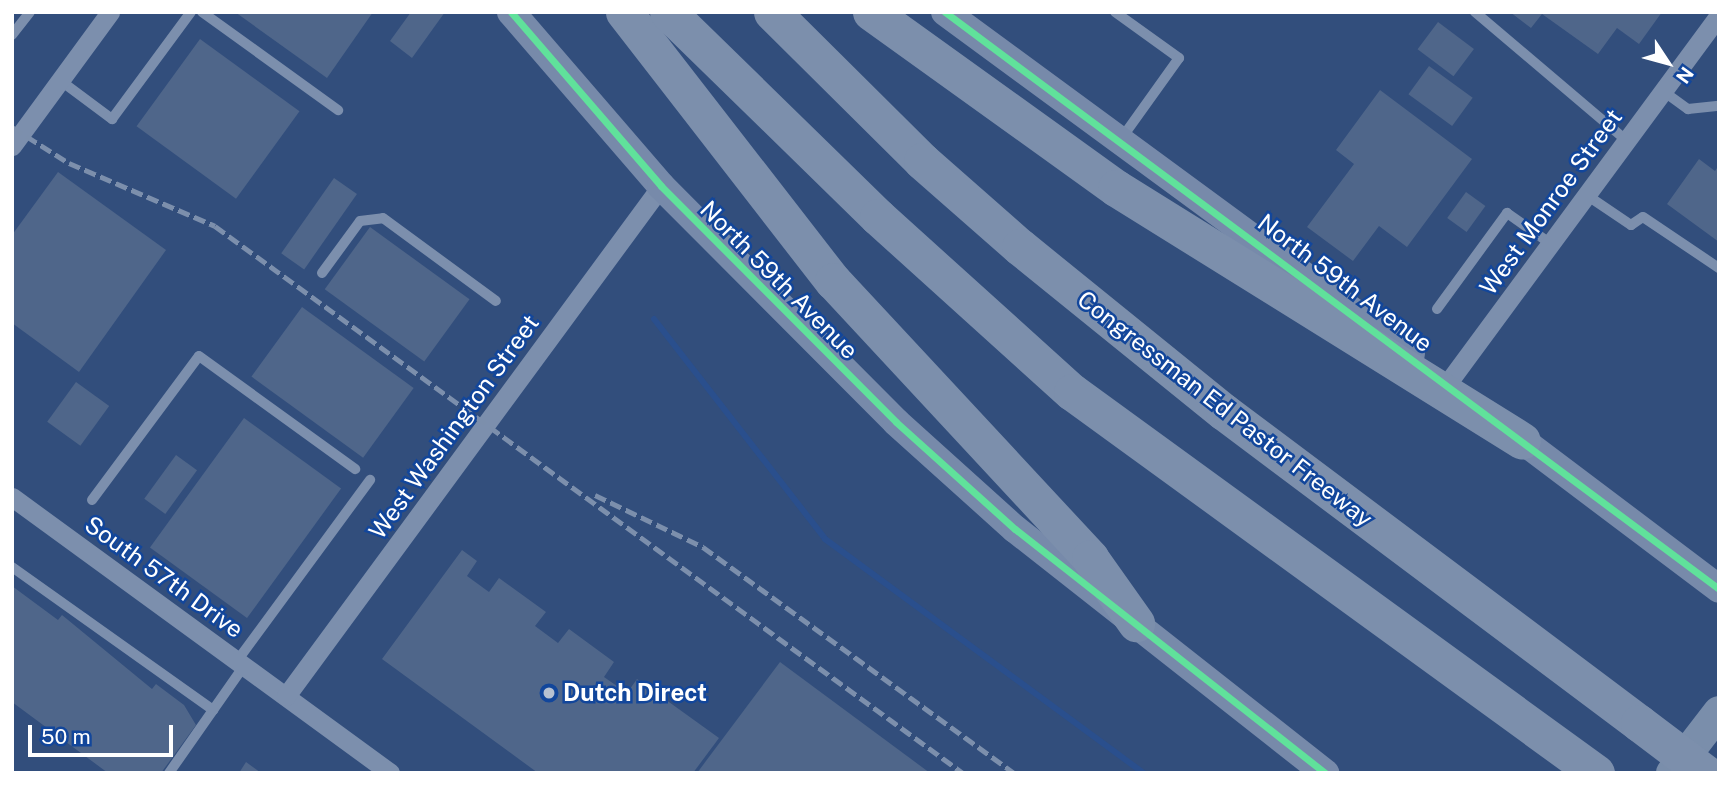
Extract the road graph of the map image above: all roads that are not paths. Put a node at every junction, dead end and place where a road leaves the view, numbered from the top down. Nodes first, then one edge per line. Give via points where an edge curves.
1 (30, 12) edge
2 (110, 12) edge
3 (191, 12) edge
4 (202, 12) edge
5 (512, 12) edge
6 (624, 12) edge
7 (667, 12) edge
8 (772, 12) edge
9 (872, 12) edge
10 (945, 12) edge
11 (1115, 12) edge
12 (1475, 12) edge
13 (1719, 15) edge
14 (12, 36) edge
15 (61, 81) junction
16 (1663, 91) junction
17 (1719, 106) edge
18 (338, 110) dead end
19 (1120, 141) junction
20 (1627, 141) junction
21 (12, 145) edge
22 (661, 186) junction
23 (1588, 196) junction
24 (1551, 244) junction
25 (1719, 268) edge
26 (322, 273) dead end
27 (496, 300) dead end
28 (1437, 309) dead end
29 (1447, 384) junction
30 (1522, 441) junction
31 (355, 469) dead end
32 (370, 480) dead end
33 (12, 496) edge
34 (92, 500) dead end
35 (12, 567) edge
36 (1719, 589) edge
37 (1136, 623) junction
38 (241, 663) junction
39 (286, 696) junction
40 (213, 710) junction
41 (1719, 712) edge
42 (169, 773) edge
43 (390, 773) edge
44 (1325, 773) edge
45 (1596, 773) edge
46 (1672, 773) edge
47 (1705, 773) edge

1 - 14 lane
2 - 15 street
3 - 15 lane via 112,119
4 - 18 lane
5 - 22 main road, North 59th Avenue
6 - 37 highway via 842,291 1090,558
7 - 45 highway via 878,217 1072,392
8 - 47 highway, Congressman Ed Pastor Freeway, bridge via 922,161 1020,247 1224,412
9 - 30 highway via 1116,188
10 - 19 main road, North 59th Avenue
11 - 19 lane via 1179,58
12 - 20 lane
13 - 16 street, West Monroe Street
15 - 21 street
16 - 17 lane via 1688,109
16 - 20 street, West Monroe Street
19 - 29 main road, North 59th Avenue
20 - 23 street, West Monroe Street
22 - 37 main road, North 59th Avenue via 896,422 1015,529
22 - 39 street, West Washington Street
23 - 24 street, West Monroe Street
23 - 25 lane via 1631,225 1643,217
24 - 28 lane via 1507,213
24 - 29 street, West Monroe Street
26 - 27 lane via 360,221 383,218
29 - 30 main road, North 59th Avenue
30 - 36 main road, North 59th Avenue
31 - 34 lane via 199,356
32 - 38 lane
33 - 38 street, South 57th Drive
35 - 40 lane
37 - 44 main road, North 59th Avenue
38 - 39 street, South 57th Drive
38 - 40 lane
39 - 43 street, South 57th Drive
40 - 42 lane
41 - 46 main road

